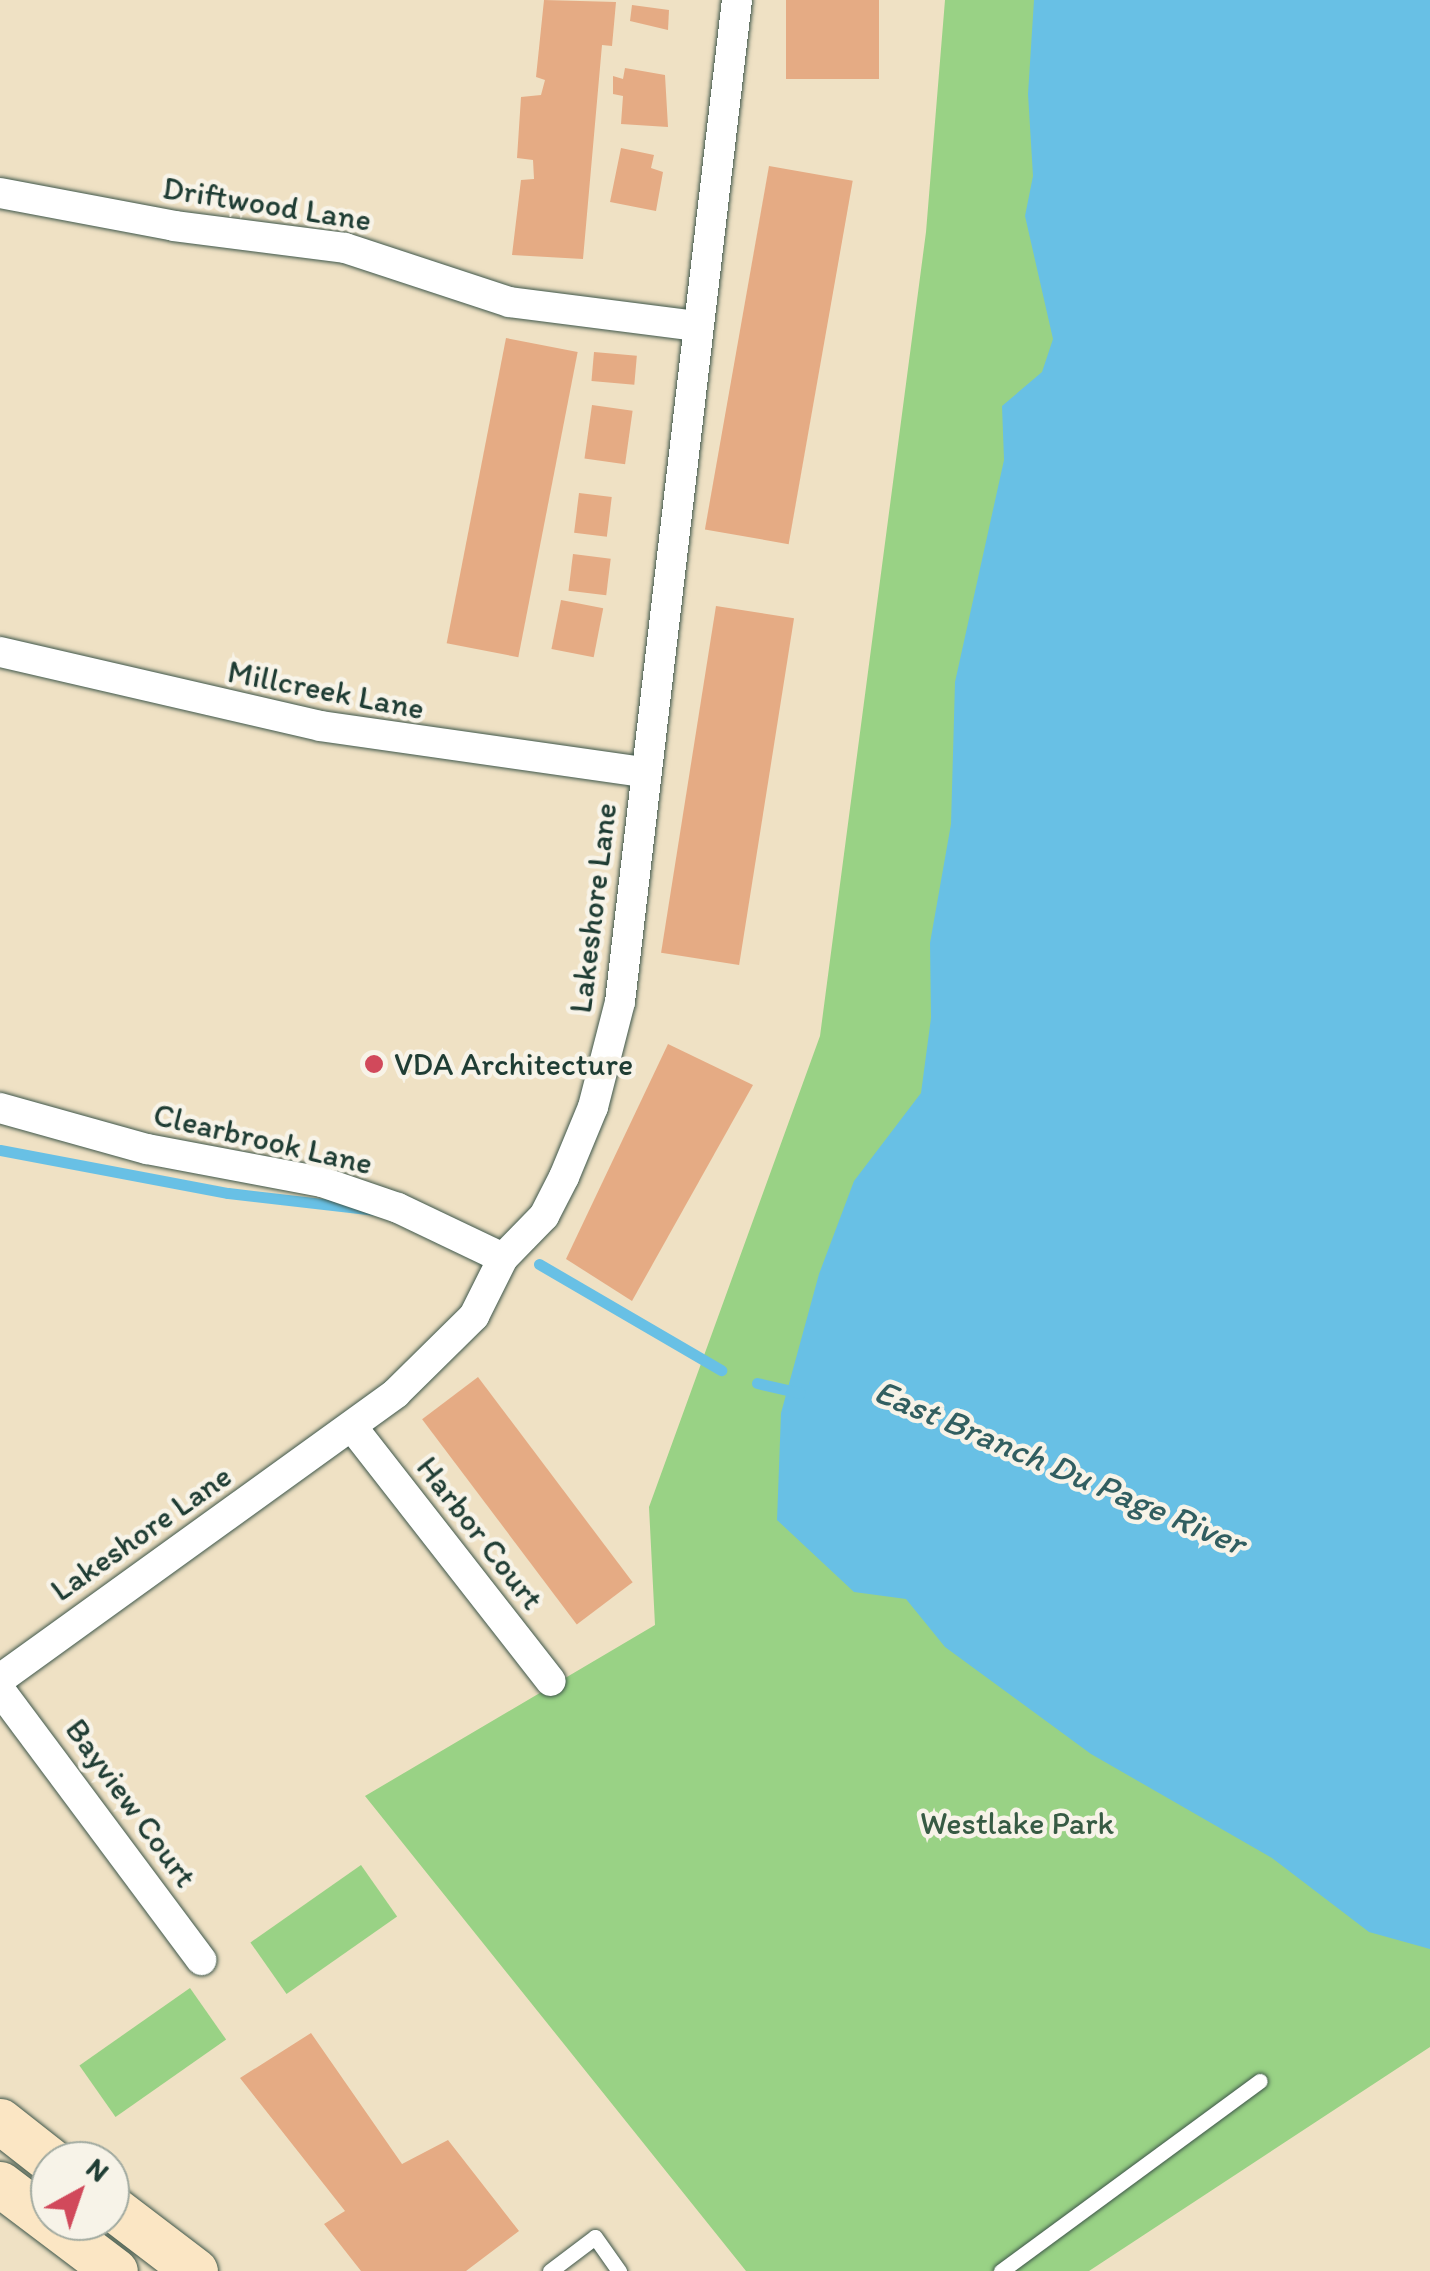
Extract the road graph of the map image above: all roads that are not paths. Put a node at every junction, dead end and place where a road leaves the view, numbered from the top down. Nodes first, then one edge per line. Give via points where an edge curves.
1 (738, 0) edge
2 (0, 194) edge
3 (696, 326) junction
4 (0, 652) edge
5 (644, 772) junction
6 (0, 1108) edge
7 (503, 1258) junction
8 (353, 1428) junction
9 (0, 1679) edge
10 (551, 1682) dead end
11 (0, 1690) edge
12 (201, 1960) dead end
13 (1260, 2080) dead end
14 (0, 2121) edge
15 (30, 2145) edge
16 (0, 2184) edge
17 (130, 2221) edge
18 (115, 2271) edge
19 (196, 2271) edge
20 (550, 2271) edge
21 (620, 2271) edge
22 (1000, 2271) edge

1 - 3 street, Lakeshore Lane
2 - 3 street, Driftwood Lane via 345,248 508,302
3 - 5 street, Lakeshore Lane
4 - 5 street, Millcreek Lane via 320,726
5 - 7 street, Lakeshore Lane via 609,1054 544,1216
6 - 7 street, Clearbrook Lane via 147,1150 350,1190
7 - 8 street, Lakeshore Lane via 474,1316
8 - 9 street, Lakeshore Lane via 122,1586
8 - 10 street, Harbor Court
11 - 12 street, Bayview Court
13 - 22 lane
14 - 15 street
16 - 18 street
17 - 19 street
20 - 21 lane via 595,2238

